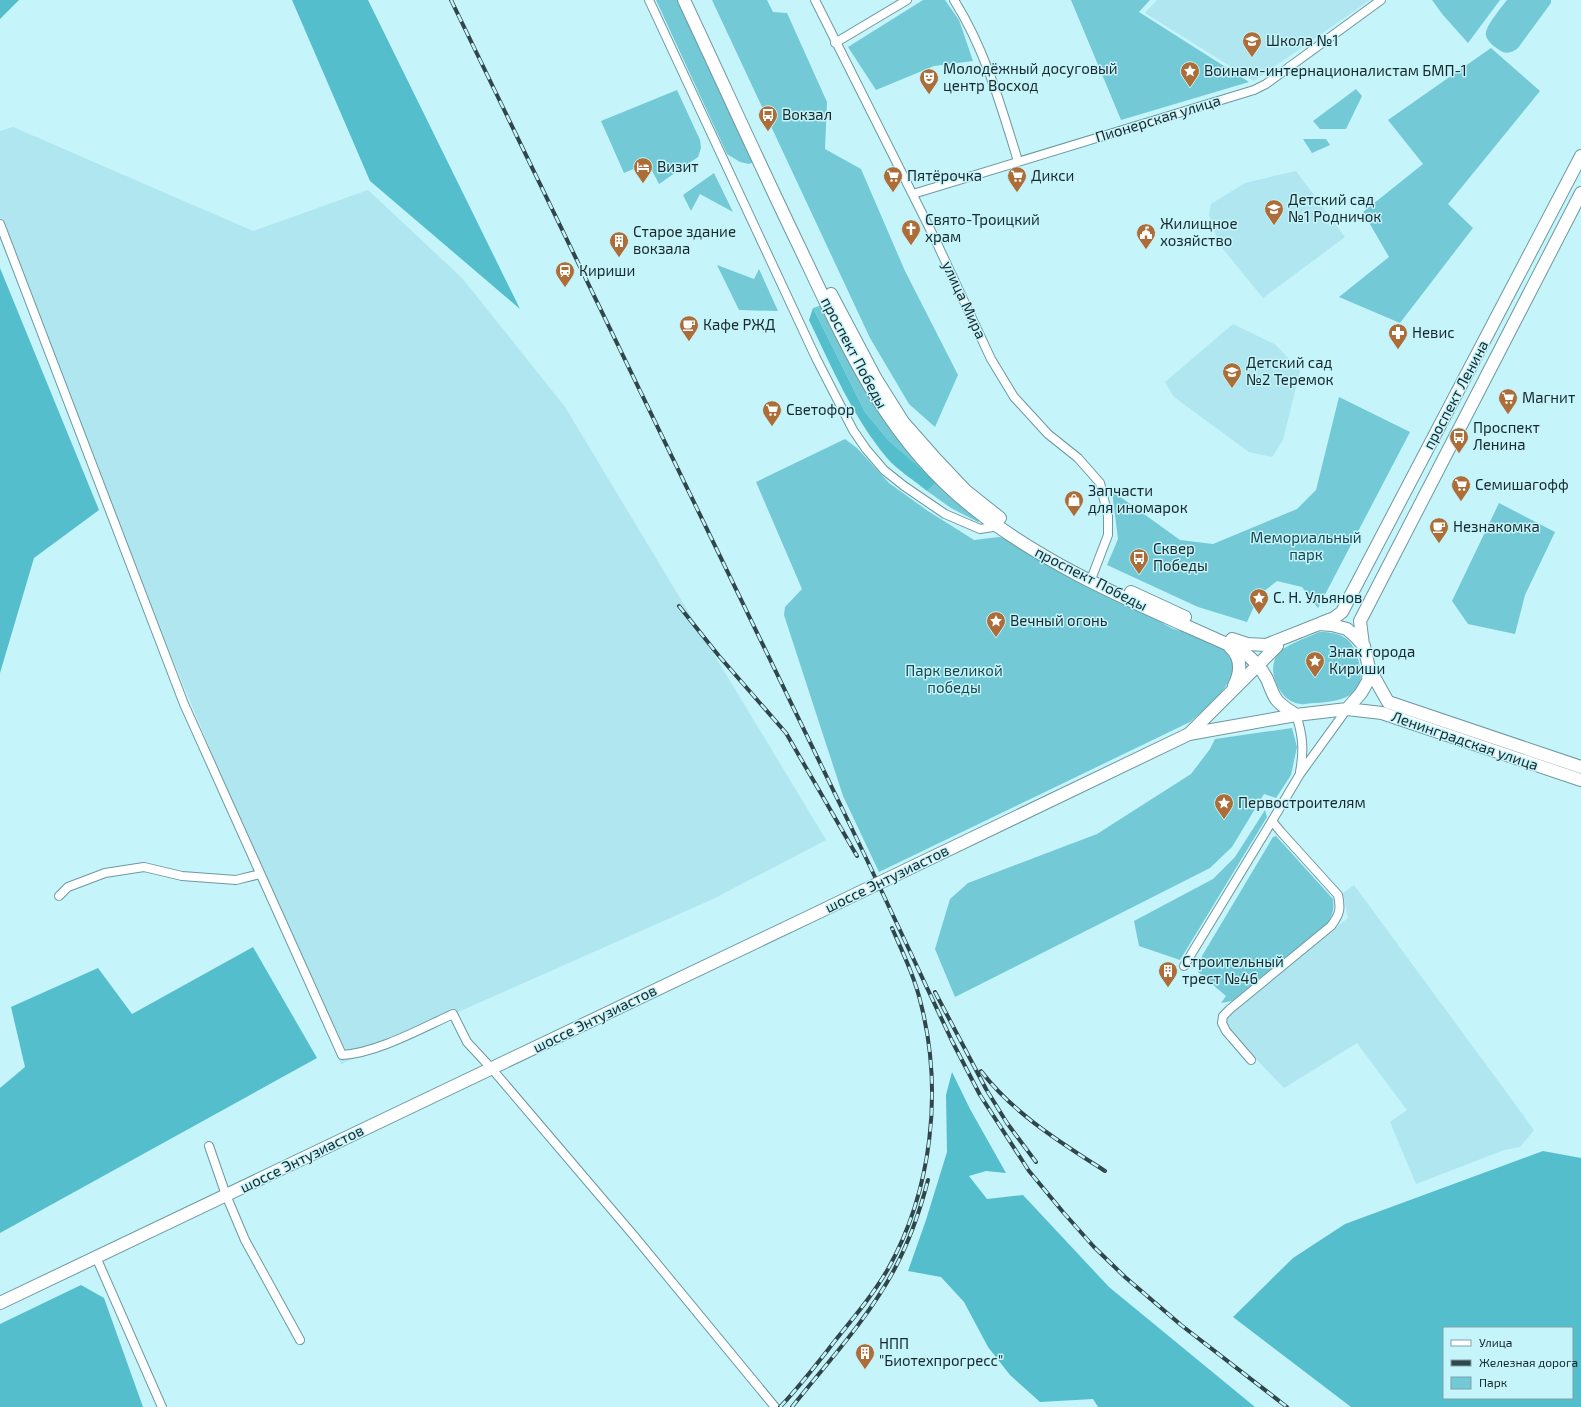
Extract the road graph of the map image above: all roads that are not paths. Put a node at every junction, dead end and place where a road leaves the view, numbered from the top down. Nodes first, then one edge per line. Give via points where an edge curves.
1 (649, 0) edge
2 (684, 0) edge
3 (693, 0) edge
4 (815, 0) edge
5 (908, 0) edge
6 (954, 0) edge
7 (1381, 0) edge
8 (835, 43) junction
9 (1581, 156) edge
10 (1018, 161) junction
11 (1581, 193) edge
12 (913, 194) junction
13 (0, 224) edge
14 (995, 525) junction
15 (1092, 578) junction
16 (1319, 624) junction
17 (1292, 634) junction
18 (1229, 642) junction
19 (1277, 646) junction
20 (1364, 646) junction
21 (1258, 666) junction
22 (1369, 668) junction
23 (1267, 679) junction
24 (1230, 693) junction
25 (1347, 709) junction
26 (1296, 715) junction
27 (1189, 734) junction
28 (1581, 767) edge
29 (1300, 774) junction
30 (1581, 780) edge
31 (1272, 821) junction
32 (260, 874) junction
33 (59, 896) dead end
34 (1184, 966) dead end
35 (1251, 1060) dead end
36 (492, 1069) junction
37 (209, 1146) dead end
38 (226, 1195) junction
39 (96, 1258) junction
40 (0, 1303) edge
41 (300, 1340) dead end
42 (162, 1407) edge
43 (775, 1407) edge

1 - 14 street via 816,358 866,450 884,470 939,510 980,530
2 - 14 main road, проспект Победы via 846,344 870,389 904,439 930,469 957,495
3 - 15 main road, проспект Победы via 833,299 903,422 955,480 989,510
4 - 8 street, улица Мира
5 - 8 street
6 - 10 street via 967,20 989,70
7 - 10 street, Пионерская улица via 1266,84 1254,90
8 - 12 street, улица Мира
9 - 16 main road, проспект Ленина via 1342,612
10 - 12 street, Пионерская улица
11 - 20 main road, проспект Ленина via 1360,621
12 - 15 street, улица Мира via 991,359 1014,397 1048,434 1078,458 1100,483 1108,516 1108,535
13 - 32 street via 184,704
14 - 15 main road, проспект Победы via 1051,561
15 - 18 main road, проспект Победы
16 - 17 main road
16 - 20 main road via 1347,629
17 - 18 main road via 1266,645
17 - 19 main road
18 - 21 main road via 1251,657
18 - 24 main road via 1238,658 1240,668
19 - 21 main road
19 - 23 main road via 1269,663
20 - 22 main road
21 - 23 main road
21 - 24 main road
22 - 25 main road via 1368,681
22 - 28 main road, Ленинградская улица via 1388,702
23 - 26 main road via 1276,699
24 - 27 main road
25 - 26 main road
25 - 29 street
25 - 30 main road, Ленинградская улица via 1382,713
26 - 27 main road
26 - 29 street via 1303,743
27 - 36 main road, шоссе Энтузиастов, bridge
29 - 31 street
31 - 34 street
31 - 35 street via 1338,895 1340,905 1339,916 1331,926 1223,1016 1222,1023 1226,1031
32 - 33 street via 236,880 182,876 144,867 105,872 68,887
32 - 36 street via 342,1056 357,1054 389,1042 453,1014 467,1042
36 - 38 main road, шоссе Энтузиастов
36 - 43 street
37 - 38 street
38 - 39 main road, шоссе Энтузиастов
38 - 41 street via 245,1240
39 - 40 main road, шоссе Энтузиастов
39 - 42 street

